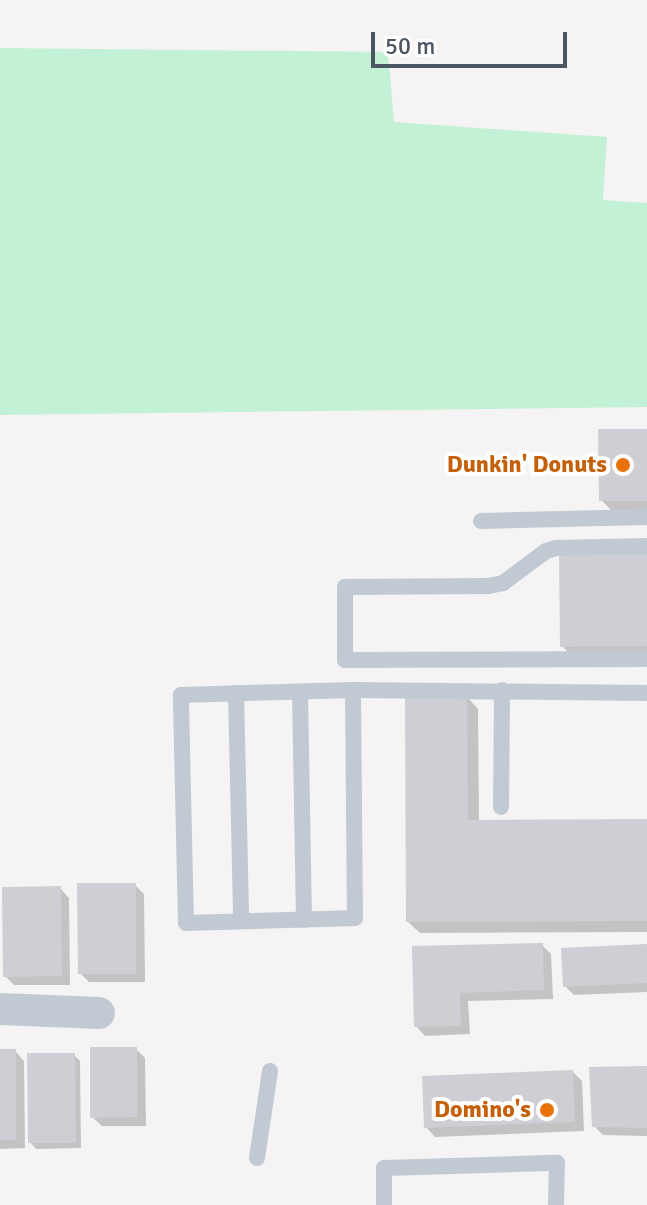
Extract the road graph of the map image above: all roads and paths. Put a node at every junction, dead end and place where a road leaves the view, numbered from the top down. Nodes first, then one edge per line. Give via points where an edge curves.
1 (647, 517) edge
2 (481, 521) dead end
3 (647, 546) edge
4 (647, 659) edge
5 (353, 690) junction
6 (502, 690) junction
7 (300, 692) junction
8 (236, 693) junction
9 (647, 693) edge
10 (501, 807) dead end
11 (304, 920) junction
12 (241, 921) junction
13 (0, 1009) edge
14 (99, 1013) dead end
15 (270, 1071) dead end
16 (257, 1158) dead end
17 (384, 1205) edge
18 (556, 1205) edge

1 - 2 lane
3 - 4 lane via 556,548 503,583 489,586 345,587 345,660
5 - 6 lane
5 - 7 lane
5 - 11 lane via 355,918
6 - 9 lane
6 - 10 lane
7 - 8 lane
7 - 11 lane
8 - 12 lane
8 - 12 lane via 181,695 186,923
11 - 12 lane
13 - 14 street
15 - 16 lane
17 - 18 lane via 384,1168 557,1163

